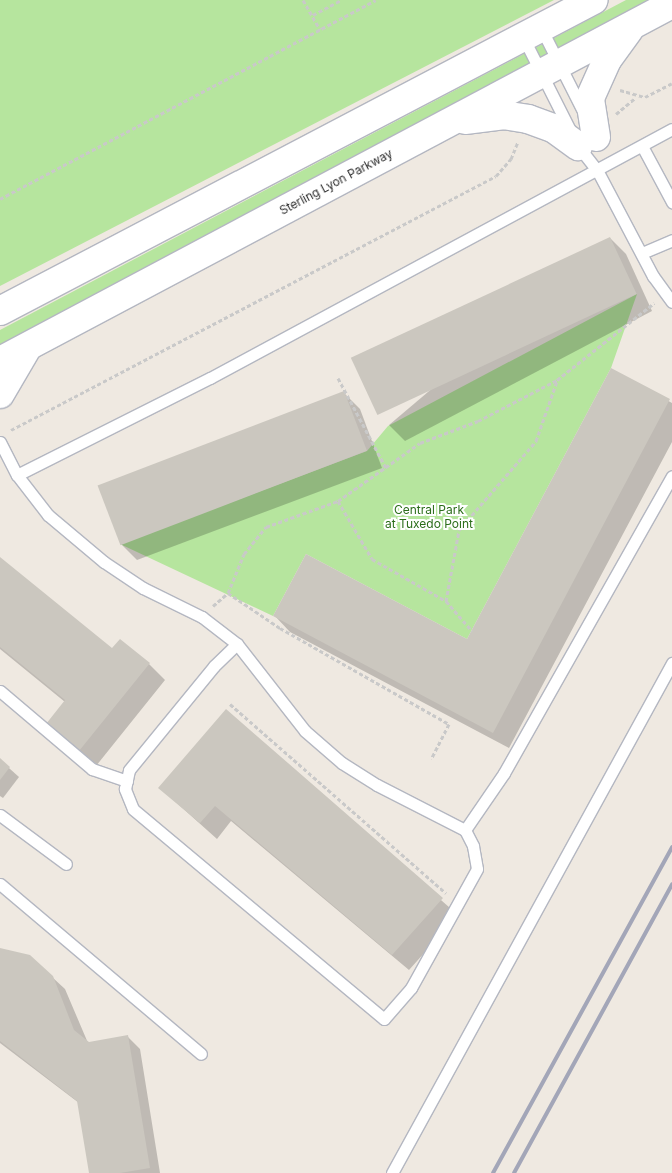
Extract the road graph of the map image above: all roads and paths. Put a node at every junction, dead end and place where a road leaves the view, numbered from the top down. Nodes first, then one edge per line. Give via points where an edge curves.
1 (304, 0) edge
2 (341, 0) edge
3 (376, 0) edge
4 (594, 0) edge
5 (672, 4) edge
6 (313, 15) junction
7 (634, 24) junction
8 (320, 30) junction
9 (532, 32) junction
10 (550, 69) junction
11 (596, 81) junction
12 (672, 83) edge
13 (528, 119) junction
14 (451, 121) junction
15 (672, 129) edge
16 (587, 142) junction
17 (642, 146) junction
18 (598, 170) junction
19 (0, 199) edge
20 (672, 202) edge
21 (672, 240) edge
22 (642, 253) junction
23 (669, 297) edge
24 (0, 311) edge
25 (28, 347) junction
26 (0, 361) edge
27 (338, 378) dead end
28 (557, 380) junction
29 (0, 394) edge
30 (9, 432) dead end
31 (0, 442) edge
32 (386, 468) junction
33 (17, 475) junction
34 (672, 476) edge
35 (338, 501) junction
36 (228, 593) junction
37 (446, 601) junction
38 (202, 617) junction
39 (472, 631) dead end
40 (237, 644) junction
41 (672, 663) edge
42 (0, 692) edge
43 (230, 704) dead end
44 (431, 759) dead end
45 (127, 781) junction
46 (0, 816) edge
47 (465, 830) junction
48 (66, 864) dead end
49 (0, 884) edge
50 (446, 893) dead end
51 (201, 1054) dead end
52 (392, 1173) edge

1 - 6 path
2 - 6 path
3 - 8 path
4 - 9 main road
5 - 7 main road, Sterling Lyon Parkway
6 - 8 path
7 - 10 main road, Sterling Lyon Parkway
7 - 11 main road
8 - 19 path
9 - 10 lane
9 - 10 lane
9 - 24 main road
10 - 14 main road, Sterling Lyon Parkway
10 - 16 lane
10 - 16 lane
11 - 12 path via 645,97
11 - 16 main road via 590,98
13 - 14 main road via 503,115
13 - 16 main road
13 - 30 path via 511,159 496,176
14 - 25 main road, Sterling Lyon Parkway
15 - 17 lane
16 - 18 lane
16 - 18 lane
17 - 18 lane
17 - 20 lane
18 - 22 lane
18 - 33 lane via 210,378
21 - 22 lane
22 - 23 lane
23 - 28 path
25 - 26 main road, Sterling Lyon Parkway
25 - 29 main road
27 - 32 path
28 - 32 path via 478,421 420,443
28 - 37 path via 536,440 460,530
31 - 33 lane
32 - 35 path
33 - 38 lane via 48,515 104,562 144,588
34 - 47 lane via 504,773
35 - 36 path via 266,527 244,554
35 - 37 path via 372,559
36 - 38 path
36 - 44 path via 280,628 449,724
37 - 39 path
38 - 40 lane
40 - 45 lane via 214,666 129,770
40 - 47 lane via 305,731 342,763 377,785
41 - 52 lane
42 - 45 lane via 92,769
43 - 50 path
45 - 47 lane via 125,789 133,809 384,1019 412,988 477,869 474,846
46 - 48 lane
49 - 51 lane

